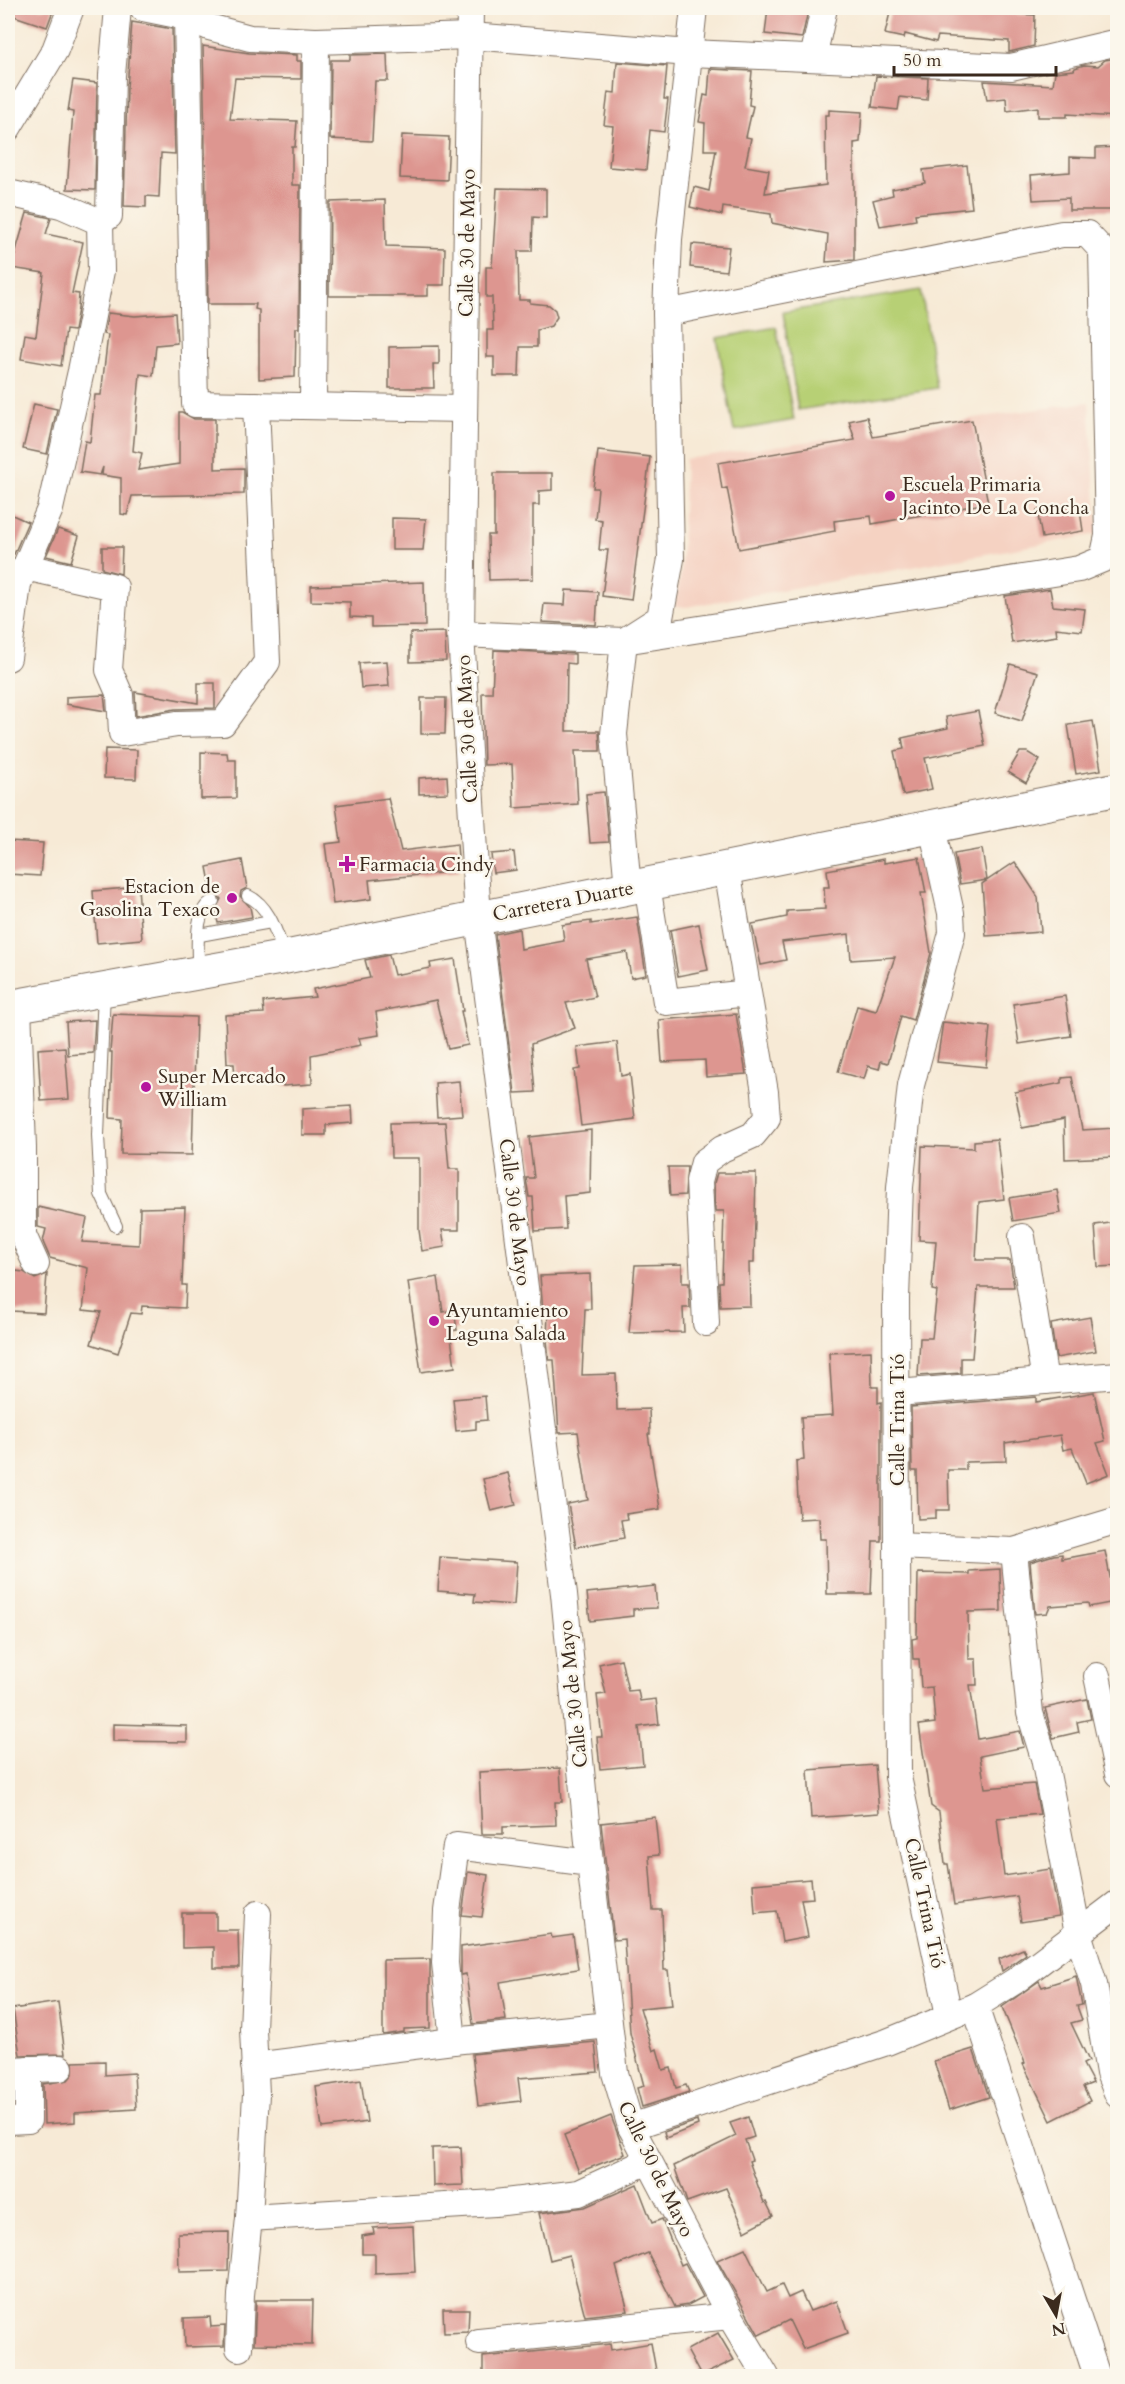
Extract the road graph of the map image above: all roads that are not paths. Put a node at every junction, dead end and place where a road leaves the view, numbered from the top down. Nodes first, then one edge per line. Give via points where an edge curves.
1 (71, 8) edge
2 (118, 8) edge
3 (143, 8) edge
4 (470, 8) edge
5 (694, 8) edge
6 (824, 8) edge
7 (187, 17) junction
8 (470, 36) junction
9 (315, 41) junction
10 (1107, 44) edge
11 (690, 53) junction
12 (813, 58) junction
13 (8, 128) edge
14 (8, 193) edge
15 (100, 222) junction
16 (666, 313) junction
17 (256, 405) junction
18 (313, 406) junction
19 (465, 409) junction
20 (25, 567) junction
21 (461, 634) junction
22 (624, 641) junction
23 (8, 658) edge
24 (1118, 789) edge
25 (932, 827) junction
26 (727, 868) junction
27 (637, 886) junction
28 (249, 896) dead end
29 (213, 901) dead end
30 (478, 918) junction
31 (271, 922) junction
32 (200, 935) junction
33 (286, 957) junction
34 (198, 973) junction
35 (104, 989) junction
36 (748, 993) junction
37 (13, 1006) edge
38 (117, 1227) dead end
39 (1022, 1236) dead end
40 (36, 1264) dead end
41 (706, 1323) dead end
42 (1118, 1375) edge
43 (1045, 1381) junction
44 (897, 1393) junction
45 (1118, 1520) edge
46 (897, 1546) junction
47 (1014, 1551) junction
48 (1097, 1676) dead end
49 (1118, 1774) edge
50 (590, 1863) junction
51 (1118, 1903) edge
52 (258, 1914) dead end
53 (1078, 1934) junction
54 (975, 2006) junction
55 (949, 2015) junction
56 (609, 2025) junction
57 (453, 2041) junction
58 (254, 2066) junction
59 (60, 2068) dead end
60 (18, 2070) edge
61 (1118, 2095) edge
62 (8, 2121) edge
63 (632, 2127) junction
64 (648, 2161) junction
65 (249, 2218) junction
66 (730, 2316) junction
67 (479, 2342) dead end
68 (240, 2348) dead end
69 (766, 2376) edge
70 (1097, 2376) edge

1 - 13 street via 55,50
2 - 15 street via 112,75 109,216
3 - 7 street
4 - 8 street, Calle 30 de Mayo
5 - 11 street
6 - 12 street
7 - 9 street via 250,38
7 - 17 street via 195,404
8 - 9 street
8 - 11 street
8 - 19 street, Calle 30 de Mayo
9 - 18 street
10 - 12 street via 1011,67
11 - 12 street
11 - 16 street via 669,239
14 - 15 street via 61,205
15 - 20 street via 101,271 81,371 50,508
16 - 22 street via 671,559 660,618
16 - 22 street via 1062,234 1087,234 1102,250 1108,536 1103,559 1079,569
17 - 18 street
17 - 20 street via 267,662 223,723 177,724 122,733 120,695 109,670 115,587
18 - 19 street
19 - 21 street, Calle 30 de Mayo
20 - 23 street via 18,584
21 - 22 street
21 - 30 street, Calle 30 de Mayo
22 - 27 street via 614,734
24 - 25 main road, Carretera Duarte
25 - 26 main road, Carretera Duarte
25 - 44 street, Calle Trina Tió via 952,933 911,1085 904,1135 896,1287
26 - 27 main road, Carretera Duarte
26 - 36 street
27 - 30 main road, Carretera Duarte
27 - 36 street via 666,1002
28 - 31 lane via 258,901
29 - 32 lane via 201,915
30 - 33 main road, Carretera Duarte
30 - 50 street, Calle 30 de Mayo via 564,1594
31 - 32 lane
31 - 33 lane
32 - 34 lane
33 - 34 main road, Carretera Duarte
34 - 35 main road, Carretera Duarte
35 - 37 main road, Carretera Duarte
35 - 38 lane via 98,1147 101,1194
36 - 41 street via 767,1118 753,1134 704,1162 699,1180
37 - 40 street via 23,1235
39 - 43 street
42 - 43 street
43 - 44 street
44 - 46 street, Calle Trina Tió
45 - 47 street
46 - 47 street
46 - 55 street, Calle Trina Tió via 898,1777
47 - 53 street via 1030,1713 1044,1758
48 - 49 street
50 - 56 street, Calle 30 de Mayo
50 - 57 street via 456,1846 445,1963
51 - 53 street
52 - 58 street
53 - 54 street
53 - 61 street via 1094,1984 1109,2073
54 - 55 street
54 - 70 street
55 - 63 street via 887,2042
56 - 57 street
56 - 63 street, Calle 30 de Mayo via 615,2073
57 - 58 street
58 - 65 street
59 - 60 street
60 - 62 street via 28,2120
63 - 64 street, Calle 30 de Mayo
64 - 65 street via 579,2193 495,2203
64 - 66 street, Calle 30 de Mayo
65 - 68 street
66 - 67 street
66 - 69 street, Calle 30 de Mayo

